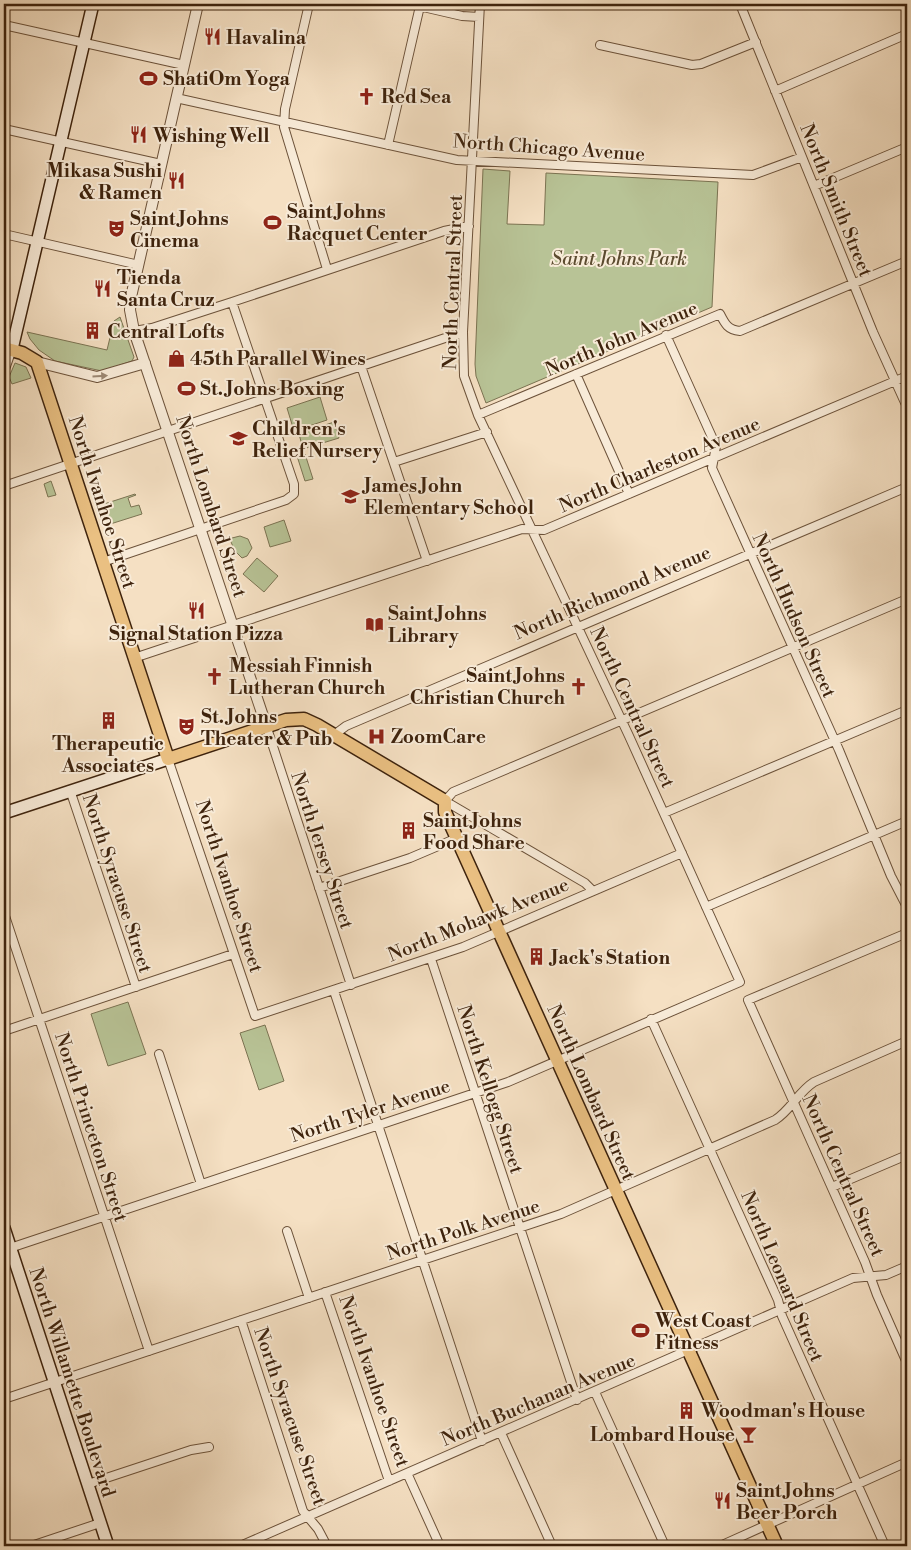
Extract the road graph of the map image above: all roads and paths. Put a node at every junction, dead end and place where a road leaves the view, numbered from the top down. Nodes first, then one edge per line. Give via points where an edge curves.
1 (92, 4) edge
2 (198, 4) edge
3 (309, 4) edge
4 (410, 4) edge
5 (480, 4) edge
6 (740, 4) edge
7 (420, 6) junction
8 (479, 17) junction
9 (4, 25) edge
10 (907, 34) edge
11 (756, 42) junction
12 (84, 43) junction
13 (600, 45) dead end
14 (184, 65) junction
15 (775, 90) junction
16 (176, 98) junction
17 (283, 121) junction
18 (4, 128) edge
19 (61, 142) junction
20 (388, 145) junction
21 (907, 147) edge
22 (802, 157) junction
23 (472, 160) junction
24 (161, 164) junction
25 (814, 186) junction
26 (470, 226) junction
27 (4, 234) edge
28 (39, 242) junction
29 (907, 260) edge
30 (139, 265) junction
31 (328, 269) junction
32 (853, 283) junction
33 (232, 302) junction
34 (134, 331) junction
35 (462, 332) junction
36 (666, 335) junction
37 (8, 348) edge
38 (38, 362) junction
39 (145, 363) junction
40 (361, 366) junction
41 (4, 372) edge
42 (576, 374) junction
43 (907, 376) edge
44 (895, 381) junction
45 (265, 399) junction
46 (907, 407) edge
47 (478, 415) junction
48 (168, 432) junction
49 (487, 432) junction
50 (713, 458) junction
51 (394, 462) junction
52 (71, 464) junction
53 (4, 486) edge
54 (907, 487) edge
55 (629, 494) junction
56 (200, 528) junction
57 (532, 529) junction
58 (750, 552) junction
59 (428, 561) junction
60 (103, 562) junction
61 (907, 599) edge
62 (232, 626) junction
63 (578, 627) junction
64 (792, 648) junction
65 (134, 658) junction
66 (907, 710) edge
67 (621, 720) junction
68 (266, 726) junction
69 (334, 735) junction
70 (834, 741) junction
71 (168, 759) junction
72 (70, 790) junction
73 (445, 801) junction
74 (4, 812) edge
75 (664, 814) junction
76 (907, 821) edge
77 (875, 834) junction
78 (457, 838) junction
79 (682, 853) junction
80 (319, 888) junction
81 (593, 891) junction
82 (907, 906) edge
83 (706, 907) junction
84 (4, 913) edge
85 (5, 922) edge
86 (499, 931) junction
87 (907, 933) edge
88 (233, 954) junction
89 (431, 959) junction
90 (740, 982) joint
91 (351, 985) junction
92 (136, 987) junction
93 (334, 991) junction
94 (255, 1016) joint
95 (39, 1019) junction
96 (651, 1019) junction
97 (4, 1031) edge
98 (907, 1041) edge
99 (159, 1054) dead end
100 (557, 1059) junction
101 (475, 1093) junction
102 (794, 1101) junction
103 (378, 1125) junction
104 (710, 1149) junction
105 (907, 1155) edge
106 (201, 1184) junction
107 (832, 1187) junction
108 (616, 1189) junction
109 (104, 1216) junction
110 (520, 1227) junction
111 (4, 1228) edge
112 (287, 1231) dead end
113 (7, 1249) edge
114 (422, 1260) junction
115 (907, 1266) edge
116 (871, 1276) junction
117 (325, 1292) junction
118 (309, 1298) junction
119 (780, 1309) junction
120 (242, 1320) junction
121 (149, 1351) junction
122 (688, 1351) junction
123 (907, 1364) edge
124 (54, 1382) junction
125 (595, 1392) junction
126 (4, 1398) edge
127 (577, 1400) junction
128 (501, 1433) junction
129 (482, 1441) junction
130 (209, 1448) dead end
131 (907, 1462) edge
132 (407, 1474) junction
133 (389, 1481) junction
134 (88, 1484) junction
135 (857, 1484) junction
136 (308, 1517) junction
137 (100, 1523) junction
138 (767, 1525) junction
139 (31, 1546) edge
140 (108, 1546) edge
141 (240, 1546) edge
142 (327, 1546) edge
143 (440, 1546) edge
144 (552, 1546) edge
145 (664, 1546) edge
146 (720, 1546) edge
147 (777, 1546) edge
148 (885, 1546) edge

1 - 12 main road
2 - 14 street, North Lombard Street
3 - 17 street
4 - 7 street
5 - 8 street, North Central Street
6 - 11 street, North Smith Street
7 - 8 street
7 - 20 street
8 - 23 street, North Central Street
9 - 12 street
10 - 15 street
11 - 13 street via 692,65
11 - 15 street, North Smith Street
12 - 14 street
12 - 19 main road
14 - 16 street, North Lombard Street
15 - 22 street, North Smith Street
16 - 17 street, North Chicago Avenue
16 - 24 street, North Lombard Street
17 - 20 street, North Chicago Avenue
17 - 31 street via 284,135
18 - 19 street
19 - 24 street
19 - 28 main road
20 - 23 street, North Chicago Avenue via 457,160
21 - 25 street
22 - 23 street, North Chicago Avenue via 753,176
22 - 25 street, North Smith Street
23 - 26 street, North Central Street
24 - 30 street, North Lombard Street
25 - 32 street, North Smith Street
26 - 31 street via 444,231
26 - 35 street, North Central Street
27 - 28 street
28 - 30 street
28 - 37 main road
29 - 32 street, North John Avenue
30 - 34 street, North Lombard Street via 130,304
31 - 33 street
32 - 36 street, North John Avenue via 740,331 726,326 720,314
32 - 44 street, North Smith Street
33 - 34 street
33 - 45 street
34 - 39 street, North Lombard Street
35 - 40 street
35 - 47 street, North Central Street via 464,376
36 - 42 street, North John Avenue
36 - 50 street, North Hudson Street via 716,446
37 - 38 main road
37 - 41 street
38 -> 39 street via 98,377
38 - 52 main road, North Ivanhoe Street
39 - 48 street, North Lombard Street
40 - 45 street
40 - 51 street
42 - 47 street, North John Avenue
42 - 55 street
43 - 44 street, North Charleston Avenue
44 - 46 street, North Smith Street
44 - 50 street, North Charleston Avenue
45 - 48 street
45 - 56 street via 294,484 294,494 286,500
47 - 49 street, North Central Street
48 - 52 street
48 - 56 street, North Lombard Street
49 - 51 street
49 - 57 street, North Central Street
50 - 55 street, North Charleston Avenue
50 - 58 street, North Hudson Street via 712,468
51 - 59 street
52 - 53 street
52 - 60 main road, North Ivanhoe Street
54 - 58 street, North Richmond Avenue
55 - 57 street, North Charleston Avenue via 544,530
56 - 60 street
56 - 62 street, North Lombard Street
57 - 59 street, North Charleston Avenue via 522,529
57 - 63 street, North Central Street
58 - 63 street, North Richmond Avenue
58 - 64 street, North Hudson Street
59 - 62 street, North Charleston Avenue
60 - 65 main road, North Ivanhoe Street
61 - 64 street
62 - 65 street, North Charleston Avenue
62 - 68 street, North Lombard Street
63 - 67 street, North Central Street
63 - 69 street, North Richmond Avenue via 346,726
64 - 67 street
64 - 70 street, North Hudson Street
65 - 71 main road, North Ivanhoe Street
66 - 70 street
67 - 73 street via 453,792
67 - 75 street, North Central Street
68 - 69 main road via 293,718
68 - 71 main road
68 - 80 street, North Jersey Street
69 - 73 main road
70 - 75 street
70 - 77 street, North Hudson Street
71 - 72 main road
71 - 88 street, North Ivanhoe Street
72 - 74 main road
72 - 92 street, North Syracuse Street
73 - 78 main road, North Lombard Street
73 - 81 street via 585,883
75 - 79 street, North Central Street
76 - 77 street
77 - 82 street, North Hudson Street
77 - 83 street
78 - 80 street via 410,858
78 - 86 main road, North Lombard Street
79 - 81 street, North Mohawk Avenue
79 - 83 street, North Central Street
80 - 91 street, North Jersey Street
81 - 86 street, North Mohawk Avenue
83 - 90 street, North Central Street
84 - 85 street, North Princeton Street
85 - 95 street, North Princeton Street
86 - 89 street, North Mohawk Avenue
86 - 100 main road, North Lombard Street
87 - 102 street, North Central Street via 748,1000
88 - 92 street
88 - 94 street, North Ivanhoe Street
89 - 91 street, North Mohawk Avenue
89 - 101 street, North Kellogg Street
90 - 96 street, North Tyler Avenue
91 - 93 street, North Mohawk Avenue
92 - 95 street
93 - 94 street, North Mohawk Avenue
93 - 103 street
95 - 97 street
95 - 109 street, North Princeton Street
96 - 100 street, North Tyler Avenue
96 - 104 street, North Leonard Street
98 - 102 street, North Polk Avenue via 814,1082
99 - 106 street
100 - 101 street, North Tyler Avenue via 518,1078
100 - 108 main road, North Lombard Street
101 - 103 street, North Tyler Avenue
101 - 110 street, North Kellogg Street
102 - 104 street, North Polk Avenue via 786,1113 775,1120
102 - 107 street, North Central Street
103 - 106 street, North Tyler Avenue
103 - 114 street
104 - 108 street, North Polk Avenue
104 - 119 street, North Leonard Street
105 - 107 street
106 - 109 street, North Tyler Avenue
107 - 116 street, North Central Street
108 - 110 street, North Polk Avenue via 571,1210
108 - 122 main road, North Lombard Street
109 - 113 street, North Tyler Avenue
109 - 121 street, North Princeton Street
110 - 114 street, North Polk Avenue
110 - 127 street, North Kellogg Street
111 - 113 main road, North Willamette Boulevard
112 - 118 street, North Ivanhoe Street
113 - 124 main road, North Willamette Boulevard
114 - 117 street, North Polk Avenue
114 - 129 street
115 - 116 street, North Buchanan Avenue via 886,1275
116 - 119 street, North Buchanan Avenue via 853,1278
116 - 123 street, North Central Street
117 - 118 street, North Polk Avenue
117 - 133 street, North Ivanhoe Street
118 - 120 street, North Polk Avenue
119 - 122 street, North Buchanan Avenue
119 - 135 street, North Leonard Street
120 - 121 street, North Polk Avenue
120 - 136 street, North Syracuse Street via 303,1511
121 - 124 street, North Polk Avenue
122 - 125 street, North Buchanan Avenue
122 - 138 main road, North Lombard Street
124 - 126 street, North Polk Avenue
124 - 134 main road, North Willamette Boulevard
125 - 127 street, North Buchanan Avenue
125 - 145 street
127 - 128 street, North Buchanan Avenue
128 - 129 street, North Buchanan Avenue
128 - 144 street
129 - 132 street, North Buchanan Avenue
130 - 134 street via 191,1450
131 - 135 street
132 - 133 street, North Buchanan Avenue
132 - 143 street, North Ivanhoe Street
133 - 136 street, North Buchanan Avenue
134 - 137 main road, North Willamette Boulevard
135 - 138 street
135 - 148 street, North Leonard Street
136 - 141 street, North Buchanan Avenue
136 - 142 street, North Syracuse Street
137 - 139 street
137 - 140 main road, North Willamette Boulevard
138 - 146 street
138 - 147 main road, North Lombard Street

